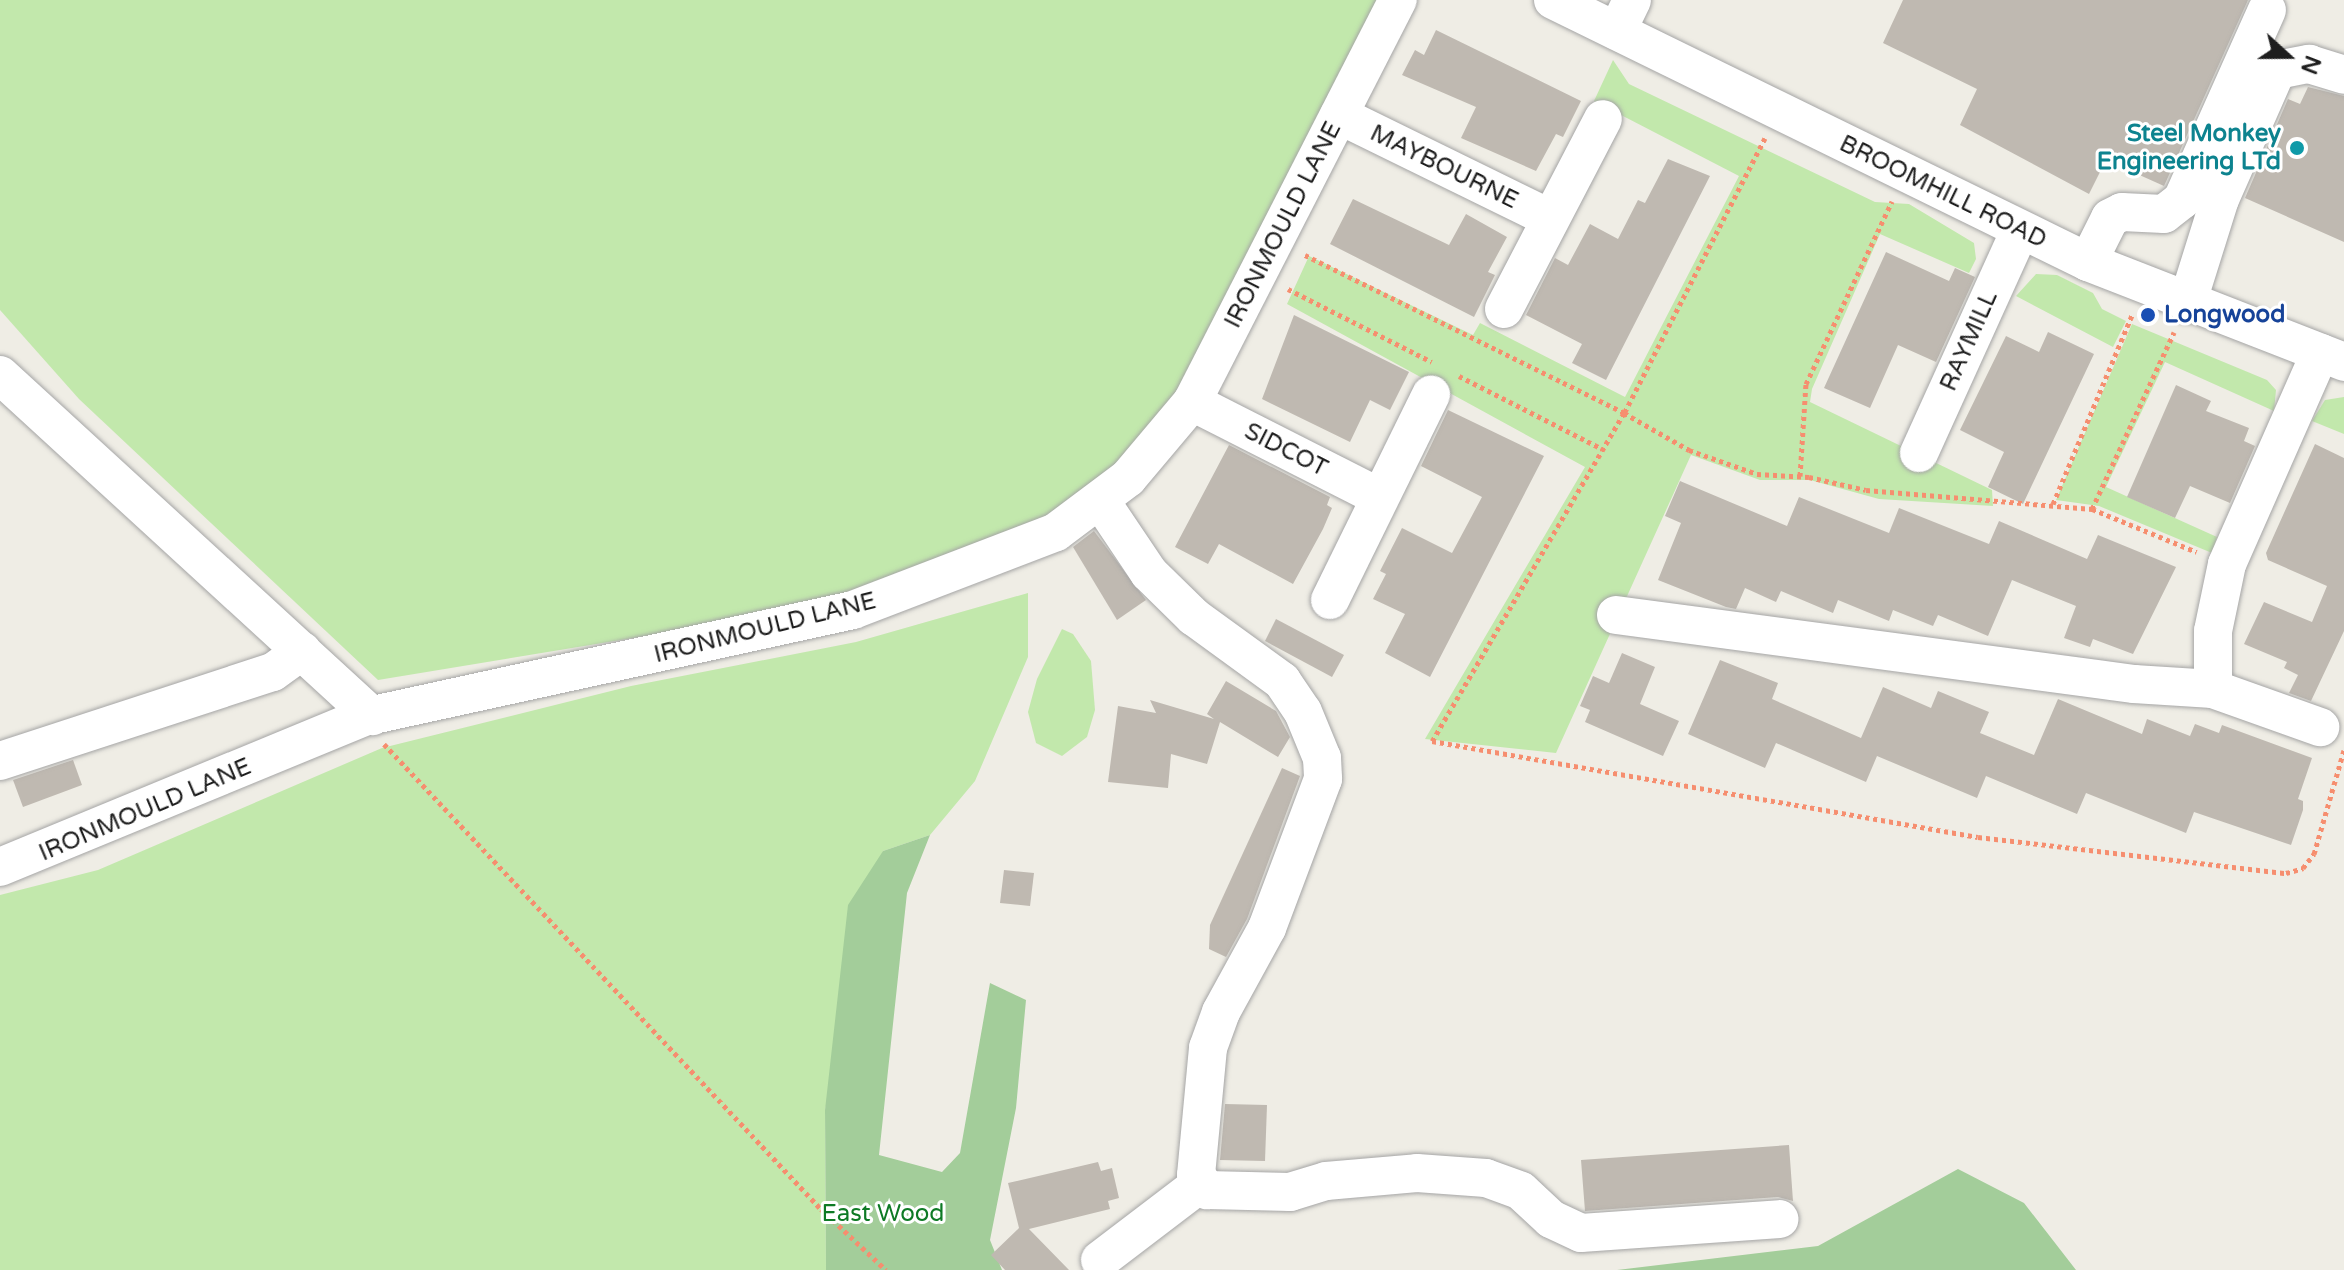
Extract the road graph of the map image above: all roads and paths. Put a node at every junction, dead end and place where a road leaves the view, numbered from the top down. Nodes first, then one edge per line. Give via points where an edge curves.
1 (1398, 0) edge
2 (1553, 0) edge
3 (2267, 10) dead end
4 (1624, 15) edge
5 (2344, 75) edge
6 (1339, 115) junction
7 (1603, 119) dead end
8 (1905, 174) junction
9 (1549, 218) junction
10 (2020, 230) junction
11 (1275, 240) junction
12 (2088, 262) junction
13 (2145, 285) junction
14 (2187, 304) junction
15 (1504, 309) dead end
16 (2332, 357) edge
17 (0, 375) edge
18 (1431, 395) dead end
19 (1192, 402) junction
20 (1919, 453) dead end
21 (1800, 476) junction
22 (1379, 497) junction
23 (1100, 500) junction
24 (2053, 504) junction
25 (2092, 509) junction
26 (2227, 564) junction
27 (1330, 600) dead end
28 (1616, 615) dead end
29 (302, 651) junction
30 (2213, 689) junction
31 (368, 717) junction
32 (2320, 727) dead end
33 (0, 761) edge
34 (0, 867) edge
35 (1201, 1183) junction
36 (1780, 1219) dead end
37 (1100, 1260) dead end
38 (886, 1270) edge

1 - 6 street, IRONMOULD LANE
2 - 4 street, BROOMHILL ROAD
3 - 12 street via 2182,200 2164,214 2122,212 2110,218
4 - 8 street, BROOMHILL ROAD
5 - 14 street via 2309,64 2277,70 2220,199
6 - 9 street, MAYBOURNE
6 - 11 street, IRONMOULD LANE
7 - 9 street
8 - 10 street, BROOMHILL ROAD
8 - 21 path via 1806,384
9 - 15 street
10 - 12 street, BROOMHILL ROAD
10 - 20 street, RAYMILL
11 - 19 street, IRONMOULD LANE
11 - 21 path via 1689,450 1757,474
12 - 13 street, BROOMHILL ROAD
13 - 14 street, BROOMHILL ROAD
13 - 24 path
14 - 16 street, BROOMHILL ROAD
14 - 25 path
16 - 26 street
17 - 29 street
18 - 22 street
19 - 22 street, SIDCOT
19 - 23 street, IRONMOULD LANE via 1128,478
21 - 24 path via 1866,490
22 - 27 street
23 - 31 street, IRONMOULD LANE via 1056,532 853,610
23 - 35 street via 1149,573 1194,617 1282,681 1303,712 1322,758 1323,779 1267,928 1221,1012 1208,1048 1198,1108 1196,1175
24 - 25 path
25 - 26 path
26 - 30 street via 2213,631
28 - 30 street via 2134,684
29 - 31 street
29 - 33 street via 273,672
30 - 32 street
31 - 34 street, IRONMOULD LANE
31 - 38 path via 486,854 821,1209
35 - 36 street via 1207,1190 1290,1192 1326,1181 1417,1173 1486,1178 1521,1191 1551,1219 1581,1233
35 - 37 street

